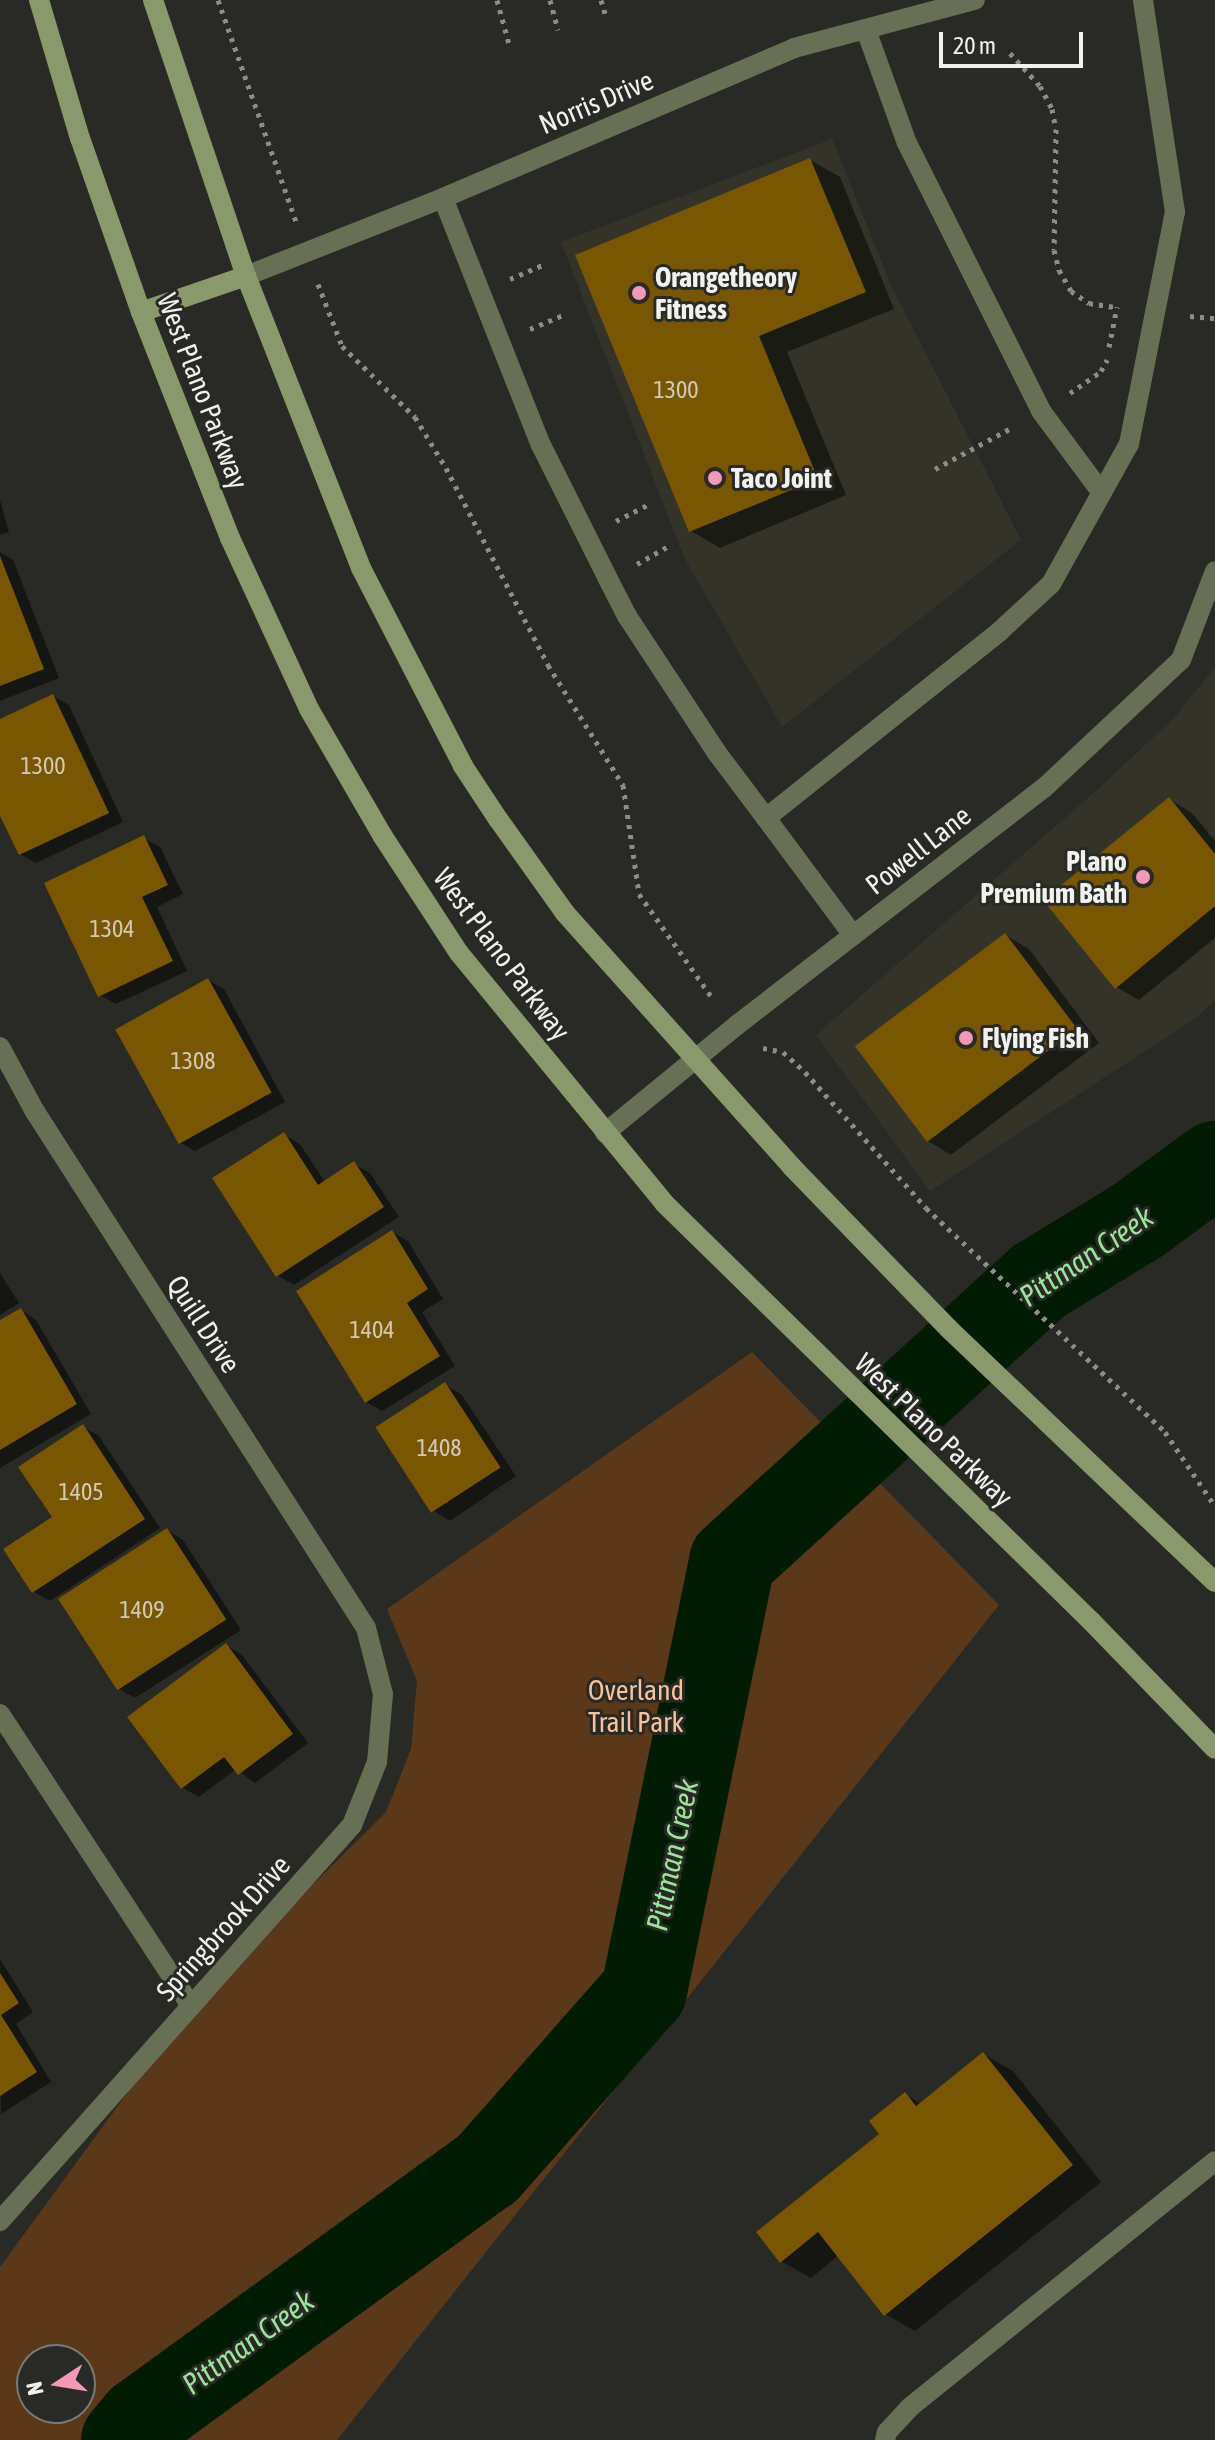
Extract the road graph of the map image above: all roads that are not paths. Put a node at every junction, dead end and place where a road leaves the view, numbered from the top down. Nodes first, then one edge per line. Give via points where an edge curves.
1 (39, 0) edge
2 (153, 0) edge
3 (975, 0) edge
4 (1143, 0) edge
5 (866, 30) junction
6 (443, 198) junction
7 (246, 276) junction
8 (141, 312) junction
9 (1102, 493) junction
10 (1215, 571) edge
11 (766, 818) junction
12 (853, 935) junction
13 (0, 1047) edge
14 (695, 1059) junction
15 (605, 1133) junction
16 (1215, 1582) edge
17 (366, 1628) joint
18 (0, 1714) edge
19 (1215, 1749) edge
20 (191, 2006) junction
21 (1215, 2161) edge
22 (0, 2221) edge
23 (885, 2440) edge

1 - 8 main road, West Plano Parkway
2 - 7 main road
3 - 5 street, Norris Drive
4 - 9 street via 1175,212 1129,444
5 - 6 street, Norris Drive via 794,48
5 - 9 street via 907,143 1041,411
6 - 7 street, Norris Drive
6 - 11 street via 541,445 615,591 717,753
7 - 8 main road
7 - 14 main road via 361,568 463,766 565,913
8 - 15 main road, West Plano Parkway via 230,538 309,709 459,953
9 - 11 street via 1051,584
10 - 12 street, Powell Lane via 1181,660 1044,788
11 - 12 street
12 - 14 street, Powell Lane
13 - 17 street, Quill Drive via 34,1110
14 - 15 street, Powell Lane
14 - 16 main road via 898,1276
15 - 19 main road, West Plano Parkway via 664,1203
17 - 20 street, Springbrook Drive via 383,1694 377,1762 352,1825
18 - 20 street
20 - 22 street, Springbrook Drive
21 - 23 street via 909,2408

